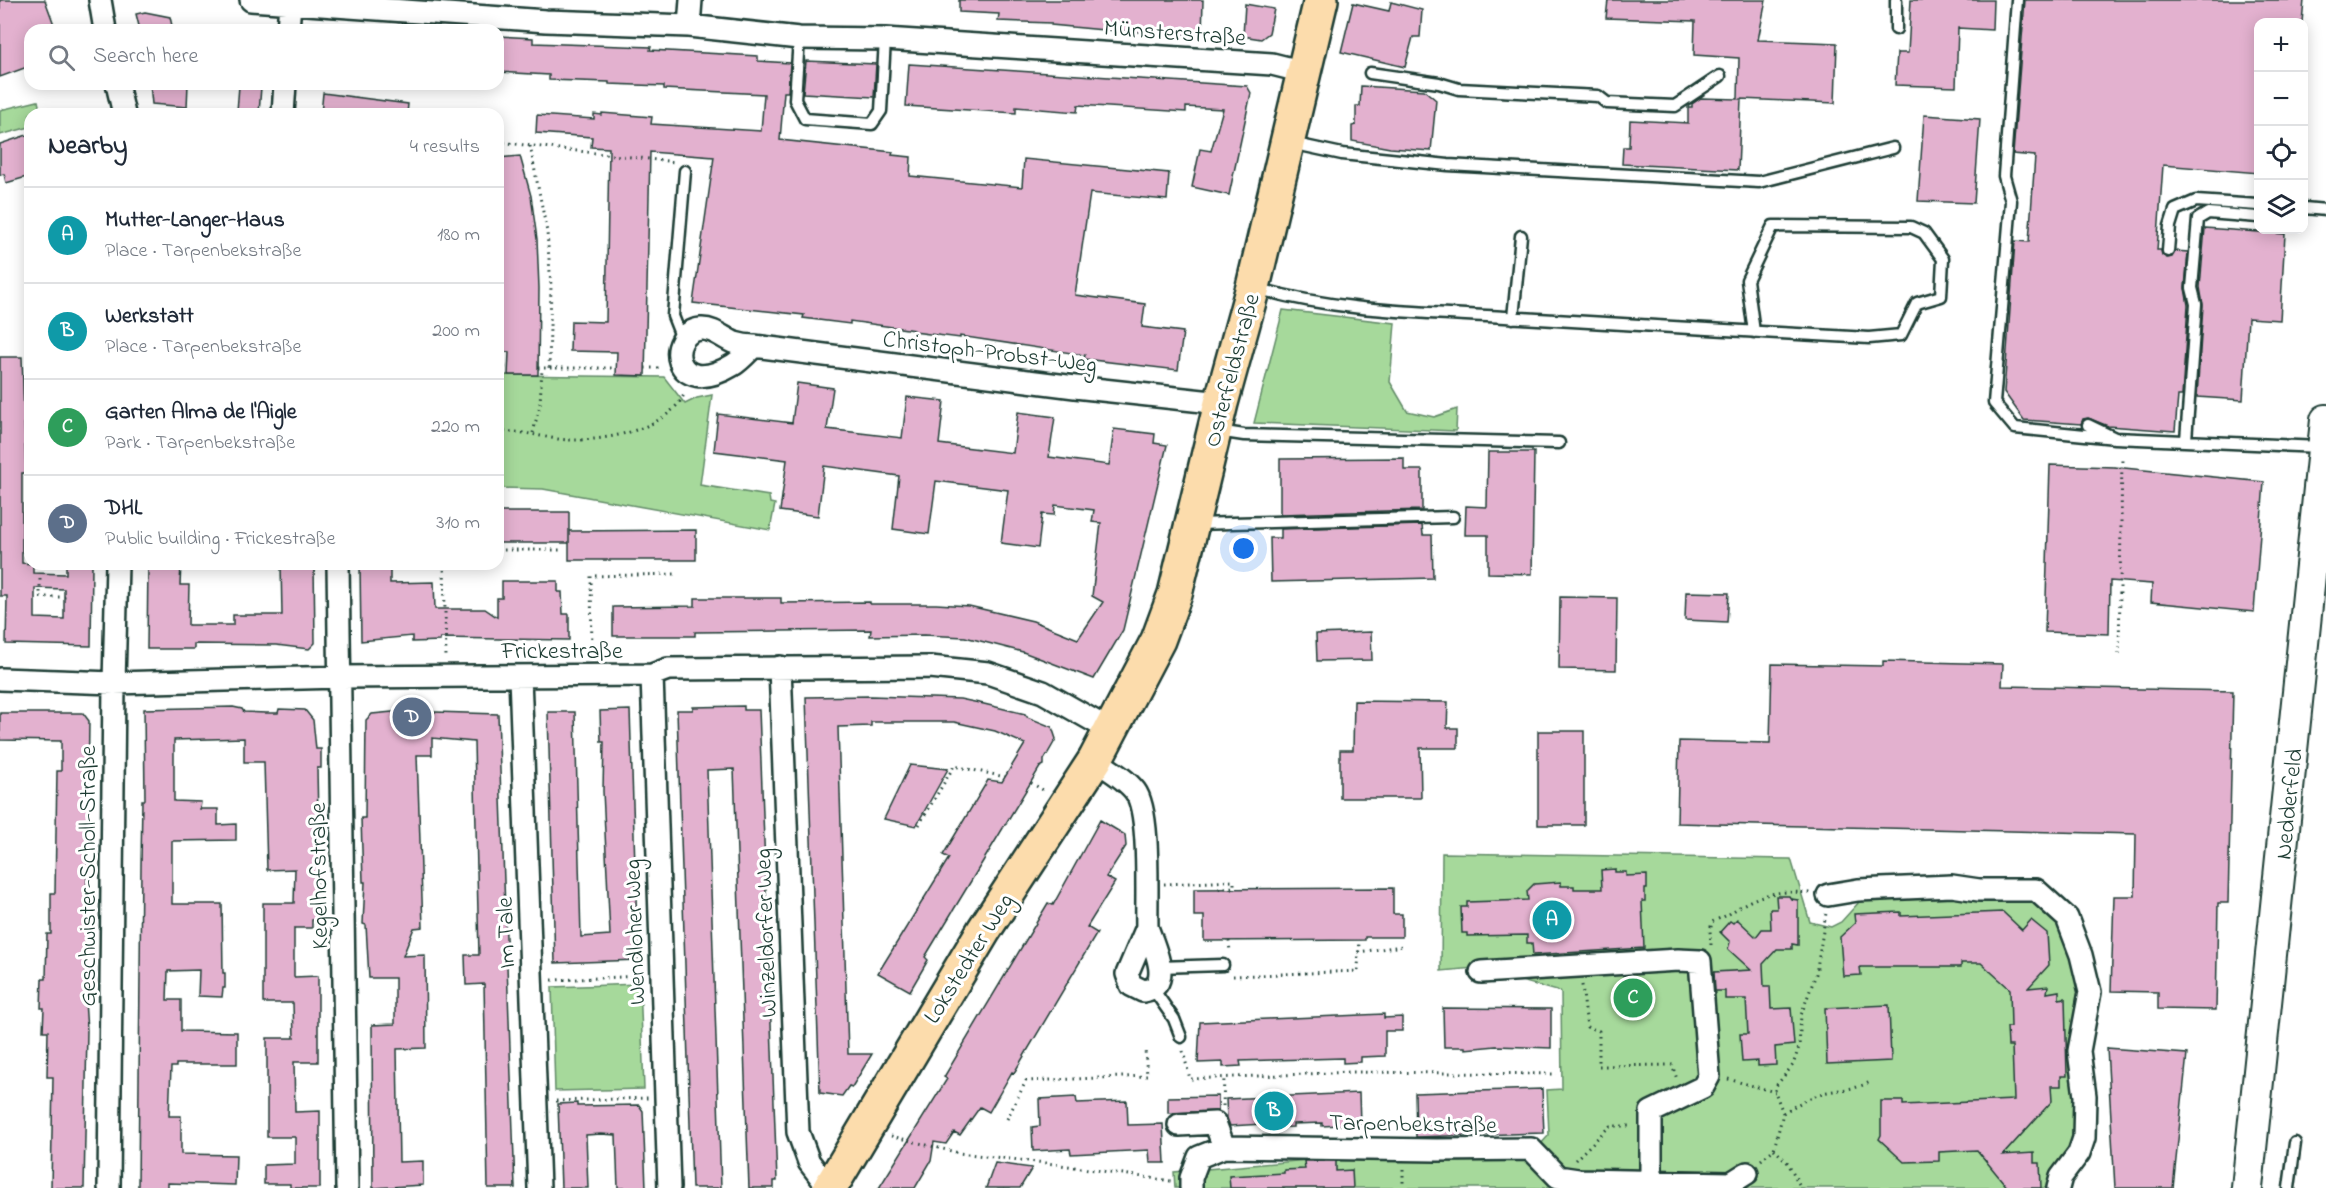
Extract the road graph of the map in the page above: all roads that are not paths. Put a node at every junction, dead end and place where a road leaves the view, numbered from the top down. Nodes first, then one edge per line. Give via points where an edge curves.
1 (100, 0) edge
2 (251, 0) edge
3 (691, 0) edge
4 (1321, 0) edge
5 (1896, 0) edge
6 (2017, 0) edge
7 (290, 3) junction
8 (104, 24) edge
9 (288, 24) edge
10 (689, 26) junction
11 (1896, 29) dead end
12 (799, 38) junction
13 (885, 39) junction
14 (1304, 72) junction
15 (1370, 73) dead end
16 (1720, 76) dead end
17 (118, 90) edge
18 (285, 90) edge
19 (123, 108) edge
20 (283, 108) edge
21 (1288, 142) junction
22 (1893, 148) dead end
23 (685, 171) road end
24 (2254, 205) edge
25 (2308, 208) edge
26 (2326, 210) edge
27 (2254, 217) edge
28 (1521, 236) dead end
29 (2168, 251) dead end
30 (1253, 287) junction
31 (1513, 318) junction
32 (1754, 332) junction
33 (682, 339) junction
34 (754, 346) junction
35 (1218, 417) junction
36 (2088, 424) dead end
37 (2325, 434) edge
38 (2115, 438) junction
39 (2186, 440) junction
40 (1559, 443) dead end
41 (1453, 517) dead end
42 (1192, 524) junction
43 (117, 570) edge
44 (338, 570) edge
45 (780, 667) junction
46 (652, 675) junction
47 (520, 676) junction
48 (340, 677) junction
49 (0, 679) edge
50 (114, 683) junction
51 (1110, 730) junction
52 (1095, 760) junction
53 (1828, 895) road end
54 (1147, 927) junction
55 (1223, 965) dead end
56 (1160, 967) junction
57 (1481, 972) dead end
58 (1153, 989) junction
59 (1180, 1037) road end
60 (1179, 1125) dead end
61 (2295, 1143) dead end
62 (1224, 1147) junction
63 (1651, 1180) junction
64 (1737, 1181) edge
65 (1191, 1183) edge
66 (109, 1188) edge
67 (348, 1188) edge
68 (539, 1188) edge
69 (669, 1188) edge
70 (829, 1188) edge
71 (2058, 1188) edge
72 (2247, 1188) edge
73 (2289, 1188) edge

1 - 8 street
2 - 7 street, Münsterstraße
3 - 10 street
4 - 14 main road, Osterfeldstraße
5 - 11 lane
6 - 38 lane via 2004,176 2012,201 1995,403 2014,428
7 - 9 street
7 - 10 street, Münsterstraße via 546,21
10 - 12 street, Münsterstraße
12 - 13 street, Münsterstraße
12 - 13 lane via 795,100 805,119 872,124 881,111
13 - 14 street, Münsterstraße via 1272,64
14 - 21 main road, Osterfeldstraße
15 - 16 lane via 1439,82 1459,89 1598,96 1607,103 1675,106
17 - 19 street
18 - 20 street
21 - 22 lane via 1342,154 1448,165 1759,182
21 - 30 main road, Osterfeldstraße
23 - 33 lane via 673,316
24 - 29 lane via 2196,201 2175,210
25 - 26 lane
27 - 39 lane via 2208,213 2198,219
28 - 31 lane
30 - 31 lane via 1292,299 1374,309
30 - 35 main road, Osterfeldstraße
31 - 32 lane
32 - 32 lane via 1869,339 1901,335 1917,303 1941,296 1943,259 1924,233 1911,227 1773,226 1747,280
33 - 34 street, Christoph-Probst-Weg via 703,329 736,344
33 - 34 street via 680,363 692,376 713,375 734,365
34 - 35 street, Christoph-Probst-Weg via 1075,387
35 - 40 lane via 1244,435
35 - 42 main road, Osterfeldstraße
36 - 38 lane
37 - 39 lane
37 - 72 main road, Nedderfeld
38 - 39 lane
41 - 42 lane
42 - 51 main road, Osterfeldstraße via 1161,632
43 - 50 street, Geschwister-Scholl-Straße
44 - 48 street, Kegelhofstraße
45 - 46 street, Frickestraße via 668,669
45 - 51 street, Frickestraße via 930,667 988,673 1043,692
45 - 70 street, Winzeldorfer Weg via 798,1132 809,1162
46 - 47 street, Frickestraße
46 - 69 street, Wendloher Weg
47 - 48 street, Frickestraße
47 - 68 street, Im Tale
48 - 50 street, Frickestraße
48 - 67 street, Kegelhofstraße
49 - 50 street, Frickestraße
50 - 66 street, Geschwister-Scholl-Straße
51 - 52 main road, Lokstedter Weg
52 - 54 street via 1126,782 1142,803
52 - 70 main road, Lokstedter Weg via 984,930
53 - 71 street via 1952,886 2036,890 2067,918 2090,992 2079,1051 2085,1096 2084,1138
54 - 56 street
54 - 58 street via 1127,974 1137,990
55 - 56 lane
56 - 58 street via 1160,979
57 - 63 street via 1700,961 1709,1076 1703,1088 1651,1112
58 - 59 lane via 1174,1019
60 - 62 street via 1215,1124
61 - 73 lane
62 - 63 street, Tarpenbekstraße via 1530,1149 1558,1177
62 - 65 street via 1199,1157
63 - 64 street, Tarpenbekstraße

